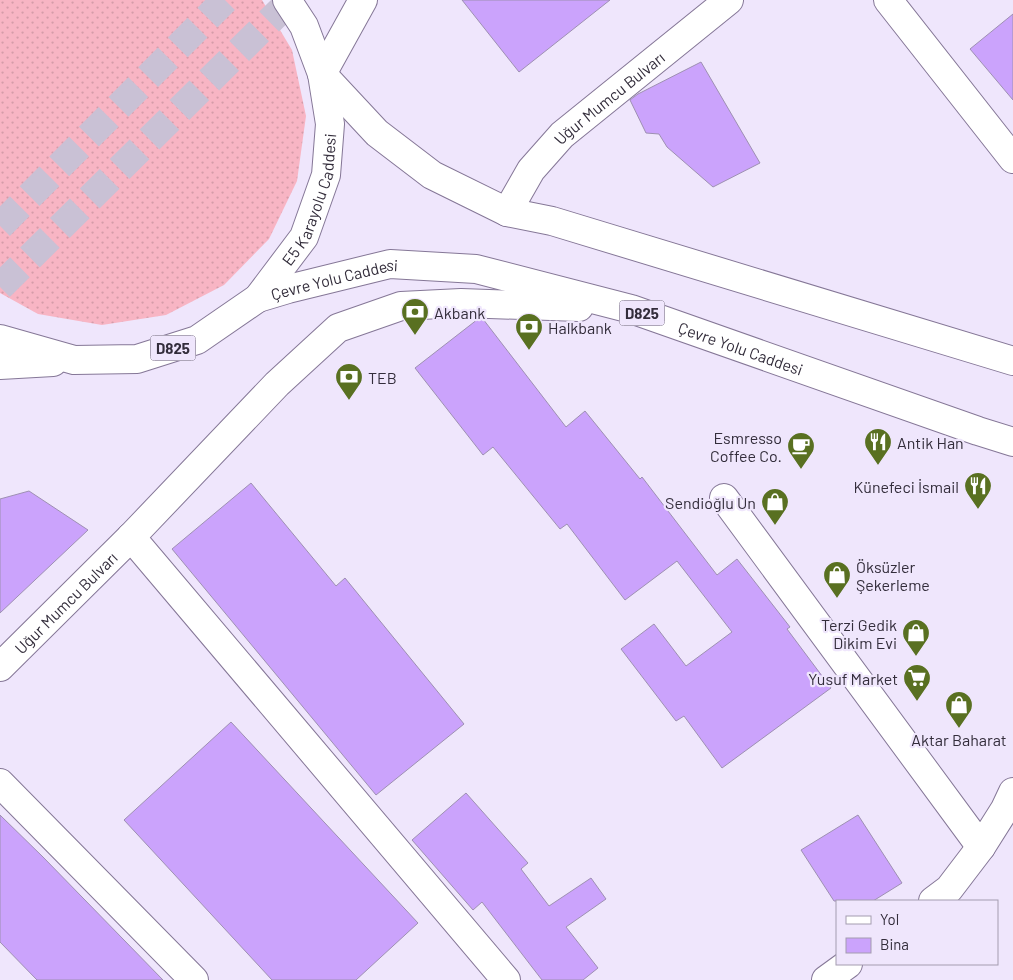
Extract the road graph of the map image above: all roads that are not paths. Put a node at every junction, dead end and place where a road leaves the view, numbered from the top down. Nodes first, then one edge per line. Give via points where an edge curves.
1 (287, 0) edge
2 (363, 0) edge
3 (729, 0) edge
4 (888, 0) edge
5 (322, 74) junction
6 (1013, 159) edge
7 (506, 212) junction
8 (258, 298) junction
9 (631, 309) junction
10 (0, 339) edge
11 (74, 360) junction
12 (1013, 361) edge
13 (0, 364) edge
14 (1013, 442) edge
15 (724, 498) dead end
16 (131, 537) junction
17 (0, 667) edge
18 (0, 783) edge
19 (1013, 792) edge
20 (981, 847) junction
21 (934, 900) edge
22 (847, 965) edge
23 (194, 980) edge
24 (506, 980) edge
25 (826, 980) edge

1 - 5 main road, E5 Karayolu Caddesi via 304,26
2 - 5 main road
3 - 7 main road, Uğur Mumcu Bulvarı via 562,135 531,170
4 - 6 main road
5 - 7 main road via 377,133 432,175
5 - 8 main road, E5 Karayolu Caddesi via 330,124 326,174 304,237
7 - 12 main road via 552,221
8 - 9 main road, Çevre Yolu Caddesi / D825 via 390,264 476,269
8 - 11 main road, E5 Karayolu Caddesi / D825 via 197,340 137,359
9 - 14 main road, Çevre Yolu Caddesi / D825
9 - 16 main road, Uğur Mumcu Bulvarı via 461,303 401,306 338,328 277,384
10 - 11 main road, E5 Karayolu Caddesi
11 - 13 main road, D825
15 - 20 main road
16 - 17 main road, Uğur Mumcu Bulvarı
16 - 24 main road
18 - 23 main road
19 - 20 main road
20 - 21 main road via 949,890
22 - 25 main road

